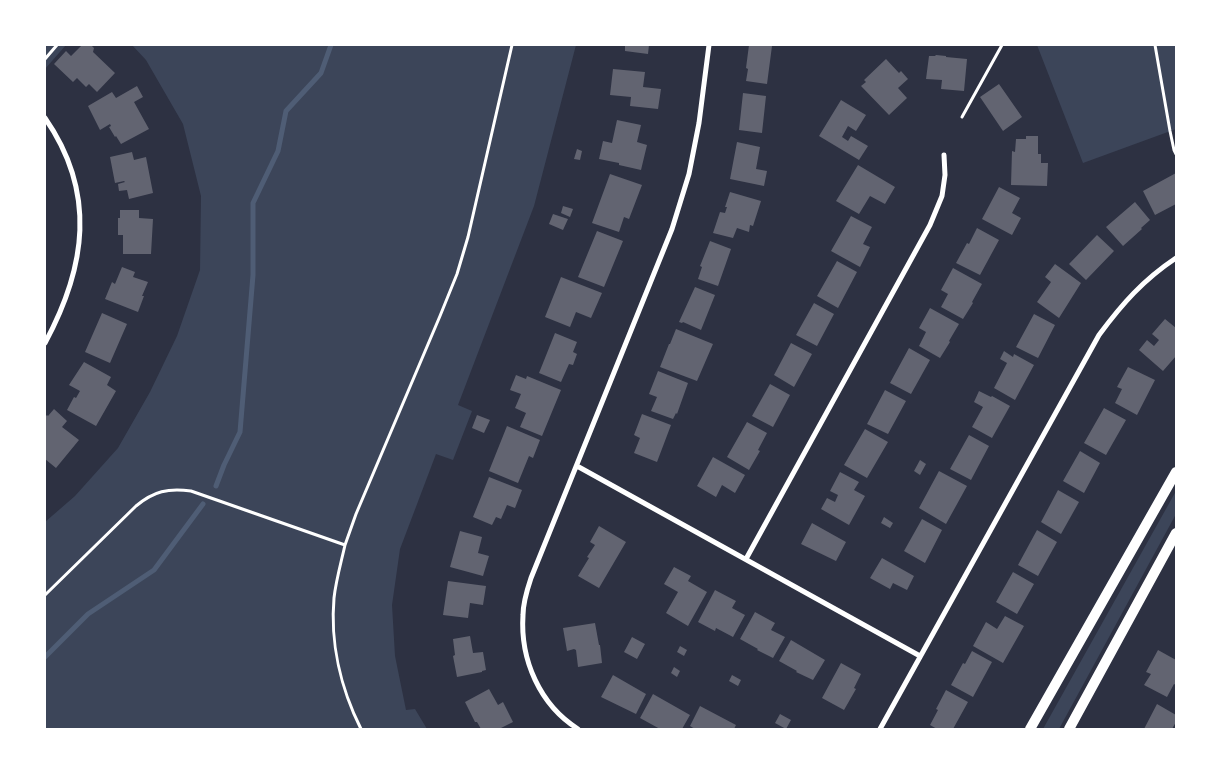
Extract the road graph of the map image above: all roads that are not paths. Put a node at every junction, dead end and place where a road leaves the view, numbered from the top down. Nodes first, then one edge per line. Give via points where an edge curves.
1 (709, 45) edge
2 (45, 118) edge
3 (944, 155) dead end
4 (1176, 258) edge
5 (45, 343) edge
6 (577, 466) junction
7 (1176, 472) edge
8 (1176, 533) edge
9 (746, 559) junction
10 (920, 656) junction
11 (578, 729) edge
12 (880, 729) edge
13 (1030, 729) edge
14 (1069, 729) edge

1 - 6 street via 689,174 672,229
2 - 5 street via 66,155 80,203 75,270
3 - 9 street via 942,196 930,225
4 - 10 street via 1138,287 1099,335
6 - 9 street
6 - 11 street via 526,593 523,635 532,674 545,697
7 - 13 main road
8 - 14 main road
9 - 10 street
10 - 12 street

